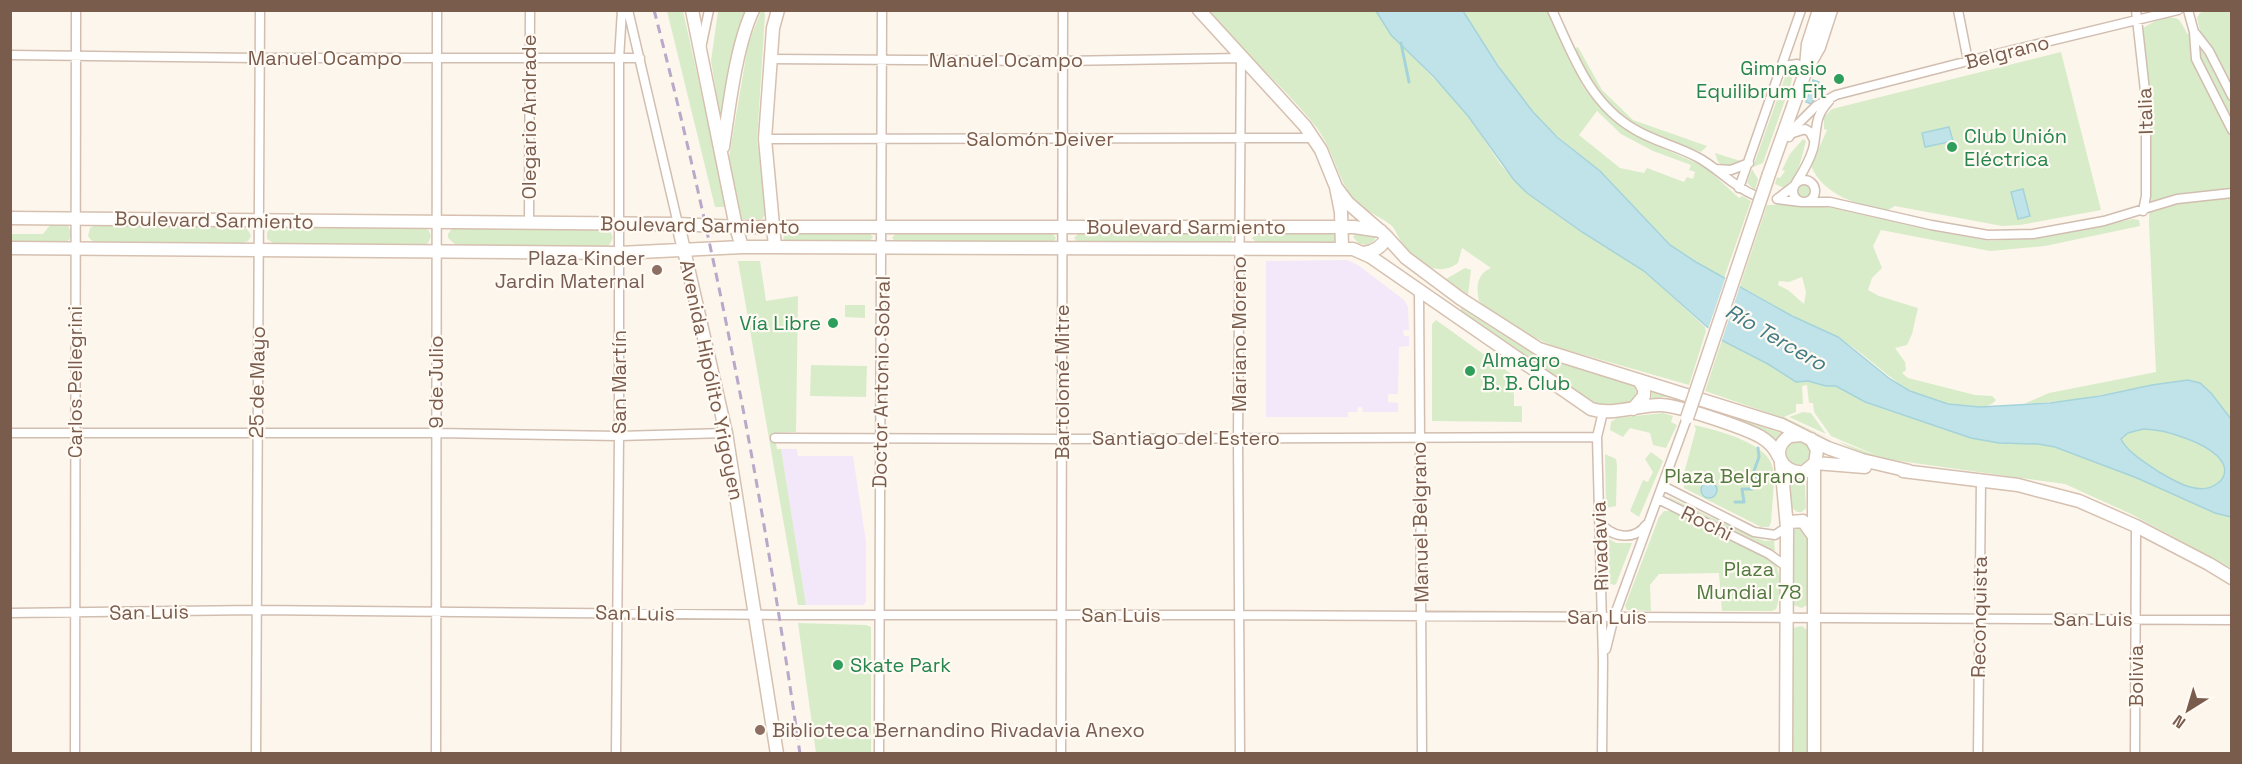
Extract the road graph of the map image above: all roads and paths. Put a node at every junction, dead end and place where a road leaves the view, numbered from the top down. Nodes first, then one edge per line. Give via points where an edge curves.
1 (76, 10) edge
2 (260, 10) edge
3 (436, 10) edge
4 (530, 10) edge
5 (621, 10) edge
6 (628, 10) edge
7 (692, 10) edge
8 (709, 10) edge
9 (753, 10) edge
10 (772, 10) edge
11 (778, 10) edge
12 (882, 10) edge
13 (1063, 10) edge
14 (1199, 10) edge
15 (1552, 10) edge
16 (1801, 10) edge
17 (1819, 10) edge
18 (1830, 10) edge
19 (1958, 10) edge
20 (2136, 10) edge
21 (2178, 10) edge
22 (2188, 10) edge
23 (2138, 20) junction
24 (773, 28) junction
25 (2194, 32) junction
26 (701, 48) junction
27 (10, 55) edge
28 (76, 55) junction
29 (259, 58) junction
30 (436, 58) junction
31 (640, 58) junction
32 (1241, 58) junction
33 (529, 59) junction
34 (619, 59) junction
35 (771, 59) junction
36 (882, 59) junction
37 (1062, 61) junction
38 (1968, 61) junction
39 (1783, 66) junction
40 (1806, 70) junction
41 (1836, 95) junction
42 (2232, 96) edge
43 (2232, 130) edge
44 (1789, 137) junction
45 (1242, 138) junction
46 (1314, 138) junction
47 (765, 139) junction
48 (882, 139) junction
49 (1062, 139) junction
50 (1814, 141) junction
51 (1778, 149) junction
52 (722, 155) junction
53 (1749, 163) junction
54 (1808, 164) junction
55 (1715, 169) junction
56 (1795, 184) junction
57 (1813, 186) junction
58 (1336, 187) junction
59 (1740, 188) junction
60 (2232, 193) edge
61 (1754, 195) dead end
62 (1803, 202) junction
63 (1830, 202) junction
64 (2143, 211) junction
65 (10, 218) edge
66 (75, 219) junction
67 (259, 220) junction
68 (436, 222) junction
69 (529, 223) junction
70 (619, 224) junction
71 (678, 224) junction
72 (775, 226) junction
73 (1062, 226) junction
74 (736, 227) junction
75 (882, 227) junction
76 (1240, 227) junction
77 (1342, 228) junction
78 (1384, 234) junction
79 (742, 247) junction
80 (775, 247) junction
81 (882, 247) junction
82 (10, 248) edge
83 (75, 248) junction
84 (1062, 248) junction
85 (1239, 248) junction
86 (1342, 248) junction
87 (258, 250) junction
88 (436, 250) junction
89 (684, 250) junction
90 (619, 253) junction
91 (1363, 253) junction
92 (1419, 291) junction
93 (1461, 299) junction
94 (1451, 314) junction
95 (1639, 380) junction
96 (1633, 409) junction
97 (1603, 412) junction
98 (1687, 418) joint
99 (10, 433) edge
100 (75, 433) junction
101 (436, 433) junction
102 (726, 433) junction
103 (256, 434) junction
104 (619, 436) junction
105 (1419, 437) junction
106 (1597, 437) junction
107 (775, 438) dead end
108 (1238, 438) junction
109 (1808, 438) junction
110 (880, 439) junction
111 (1061, 439) junction
112 (1780, 460) junction
113 (1814, 464) junction
114 (1909, 471) junction
115 (1981, 480) junction
116 (1663, 486) junction
117 (1658, 500) junction
118 (1600, 520) junction
119 (1650, 520) junction
120 (2136, 526) junction
121 (1787, 527) junction
122 (1813, 536) junction
123 (1787, 567) junction
124 (2232, 578) edge
125 (256, 610) junction
126 (436, 611) junction
127 (10, 613) edge
128 (617, 613) junction
129 (75, 614) junction
130 (756, 615) junction
131 (879, 615) junction
132 (1061, 615) junction
133 (1239, 615) junction
134 (1421, 616) junction
135 (1602, 616) junction
136 (1614, 616) junction
137 (1787, 618) junction
138 (1813, 618) junction
139 (1979, 618) junction
140 (2136, 619) junction
141 (2232, 620) edge
142 (1603, 661) junction
143 (75, 753) edge
144 (256, 753) edge
145 (436, 753) edge
146 (616, 753) edge
147 (777, 753) edge
148 (879, 753) edge
149 (1061, 753) edge
150 (1239, 753) edge
151 (1422, 753) edge
152 (1602, 753) edge
153 (1786, 753) edge
154 (1814, 753) edge
155 (1978, 753) edge
156 (2135, 753) edge

1 - 28 street, Carlos Pellegrini
2 - 29 street, 25 de Mayo
3 - 30 street, 9 de Julio
4 - 33 street, Olegario Andrade
5 - 34 street, San Martín
6 - 31 street, Avenida Hipólito Yrigoyen
7 - 26 main road
8 - 26 street
9 - 52 main road via 740,51
10 - 24 street
11 - 24 main road
12 - 36 street, Doctor Antonio Sobral
13 - 37 street, Bartolomé Mitre
14 - 32 main road
15 - 55 street via 1593,93 1633,129 1695,155
16 - 39 street
17 - 40 main road via 1808,44
18 - 40 main road via 1819,47
19 - 38 street
20 - 23 street, Italia
21 - 23 street, Belgrano
22 - 25 street
23 - 38 street, Belgrano
23 - 64 street, Italia via 2146,100
24 - 35 main road
25 - 42 street via 2209,51
25 - 43 street via 2196,58
26 - 52 main road
27 - 28 street, Manuel Ocampo
28 - 29 street, Manuel Ocampo
28 - 66 street, Carlos Pellegrini
29 - 30 street, Manuel Ocampo
29 - 67 street, 25 de Mayo
30 - 33 street, Manuel Ocampo
30 - 68 street, 9 de Julio
31 - 34 street, Manuel Ocampo
31 - 71 street, Avenida Hipólito Yrigoyen
32 - 37 street, Manuel Ocampo
32 - 45 street, Mariano Moreno
32 - 46 main road
33 - 34 street, Manuel Ocampo
33 - 69 street, Olegario Andrade
34 - 70 street, San Martín
35 - 36 street, Manuel Ocampo
35 - 47 main road
36 - 37 street, Manuel Ocampo
36 - 48 street, Doctor Antonio Sobral
37 - 49 street, Bartolomé Mitre
38 - 41 street, Belgrano
39 - 40 street via 1795,72
39 - 53 street
40 - 51 main road
41 - 44 street, Belgrano via 1816,106
41 - 50 street via 1817,117
44 - 50 street via 1805,129
44 - 51 street, Belgrano
45 - 46 street, Salomón Deiver
45 - 49 street, Salomón Deiver
45 - 76 street, Mariano Moreno
46 - 58 main road
47 - 48 street, Salomón Deiver
47 - 72 main road
48 - 49 street, Salomón Deiver
48 - 75 street, Doctor Antonio Sobral
49 - 73 street, Bartolomé Mitre
50 - 54 street
51 - 98 main road, bridge
52 - 74 main road
53 - 55 street via 1731,170
53 - 59 street
54 - 56 street
54 - 57 street
55 - 59 street
56 - 57 street via 1804,180
56 - 62 street via 1794,196
56 - 62 street via 1773,199
57 - 62 street via 1813,197
57 - 63 street
58 - 77 main road
58 - 78 main road via 1347,203
59 - 61 street
60 - 64 street via 2177,199
62 - 63 street
63 - 64 street via 1988,235 2044,233
65 - 66 main road, Boulevard Sarmiento
66 - 67 main road, Boulevard Sarmiento
66 - 83 street, Carlos Pellegrini
67 - 68 main road, Boulevard Sarmiento
67 - 87 street, 25 de Mayo
68 - 69 main road, Boulevard Sarmiento
68 - 88 street, 9 de Julio
69 - 70 main road, Boulevard Sarmiento
70 - 71 main road, Boulevard Sarmiento
70 - 90 street, San Martín
71 - 74 main road, Boulevard Sarmiento
71 - 89 main road, Avenida Hipólito Yrigoyen
72 - 74 main road, Boulevard Sarmiento
72 - 75 main road, Boulevard Sarmiento
72 - 80 main road
73 - 75 main road, Boulevard Sarmiento
73 - 76 main road, Boulevard Sarmiento
73 - 84 street, Bartolomé Mitre
74 - 79 main road
75 - 81 street, Doctor Antonio Sobral
76 - 77 main road, Boulevard Sarmiento
76 - 85 street, Mariano Moreno
77 - 78 main road, Boulevard Sarmiento
77 - 86 main road
78 - 91 main road via 1380,247
78 - 93 main road via 1406,258
79 - 80 main road, Boulevard Sarmiento
79 - 89 main road, Boulevard Sarmiento
80 - 81 main road, Boulevard Sarmiento
81 - 84 main road, Boulevard Sarmiento
81 - 110 street, Doctor Antonio Sobral
82 - 83 main road, Boulevard Sarmiento
83 - 87 main road, Boulevard Sarmiento
83 - 100 street, Carlos Pellegrini
84 - 85 main road, Boulevard Sarmiento
84 - 111 street, Bartolomé Mitre
85 - 86 main road, Boulevard Sarmiento
85 - 108 street, Mariano Moreno
86 - 91 main road, Boulevard Sarmiento
87 - 88 main road, Boulevard Sarmiento
87 - 103 street, 25 de Mayo
88 - 90 main road, Boulevard Sarmiento
88 - 101 street, 9 de Julio
89 - 90 main road, Boulevard Sarmiento
89 - 102 main road, Avenida Hipólito Yrigoyen
90 - 104 street, San Martín
91 - 92 main road
92 - 94 main road
92 - 105 street, Manuel Belgrano
93 - 94 main road
93 - 95 main road via 1539,349
94 - 97 main road via 1585,406
95 - 96 main road via 1644,396
95 - 109 main road via 1782,425
96 - 97 main road
96 - 112 main road via 1657,405 1680,408 1754,434 1772,446
97 - 106 street, Rivadavia
98 - 116 street
99 - 100 street
100 - 103 street
100 - 129 street, Carlos Pellegrini
101 - 103 street
101 - 104 street
101 - 126 street, 9 de Julio
102 - 104 street
102 - 130 main road, Avenida Hipólito Yrigoyen
103 - 125 street, 25 de Mayo
104 - 128 street, San Martín
105 - 106 street, Santiago del Estero
105 - 108 street, Santiago del Estero
105 - 134 street, Manuel Belgrano
106 - 118 street, Rivadavia
107 - 110 street, Santiago del Estero
108 - 111 street, Santiago del Estero
108 - 133 street, Mariano Moreno
109 - 112 main road via 1794,435 1786,439 1780,447
109 - 113 main road via 1817,450
109 - 114 main road via 1862,460
110 - 111 street, Santiago del Estero
110 - 131 street, Doctor Antonio Sobral
111 - 132 street, Bartolomé Mitre
112 - 113 main road via 1797,473
112 - 121 main road
113 - 114 main road
113 - 122 main road
114 - 115 main road
115 - 120 main road via 2079,501
115 - 139 street, Reconquista
116 - 117 street
116 - 121 street, Rochi via 1754,532 1775,535
117 - 119 street
117 - 123 street, Rochi via 1769,554
118 - 119 street via 1604,528 1620,535 1636,533
118 - 135 street, Rivadavia
119 - 136 street
120 - 124 main road
120 - 140 street, Bolivia
121 - 122 main road via 1790,522 1803,521
121 - 123 main road
122 - 138 main road
123 - 137 main road
125 - 126 street, San Luis
125 - 129 street, San Luis
125 - 144 street, 25 de Mayo
126 - 128 street, San Luis
126 - 145 street, 9 de Julio
127 - 129 street, San Luis
128 - 130 street, San Luis
128 - 146 street, San Martín
129 - 143 street, Carlos Pellegrini
130 - 131 street, San Luis
130 - 147 main road, Avenida Hipólito Yrigoyen
131 - 132 street, San Luis
131 - 148 street, Doctor Antonio Sobral
132 - 133 street, San Luis
132 - 149 street, Bartolomé Mitre
133 - 134 street, San Luis
133 - 150 street, Mariano Moreno
134 - 135 street, San Luis
134 - 151 street, Manuel Belgrano
135 - 136 street, San Luis
135 - 142 street, Rivadavia
136 - 137 street, San Luis
136 - 142 street
137 - 138 street, San Luis
137 - 153 main road
138 - 139 street, San Luis
138 - 154 main road
139 - 140 street, San Luis
139 - 155 street, Reconquista
140 - 141 street, San Luis
140 - 156 street, Bolivia
142 - 152 street, Rivadavia

